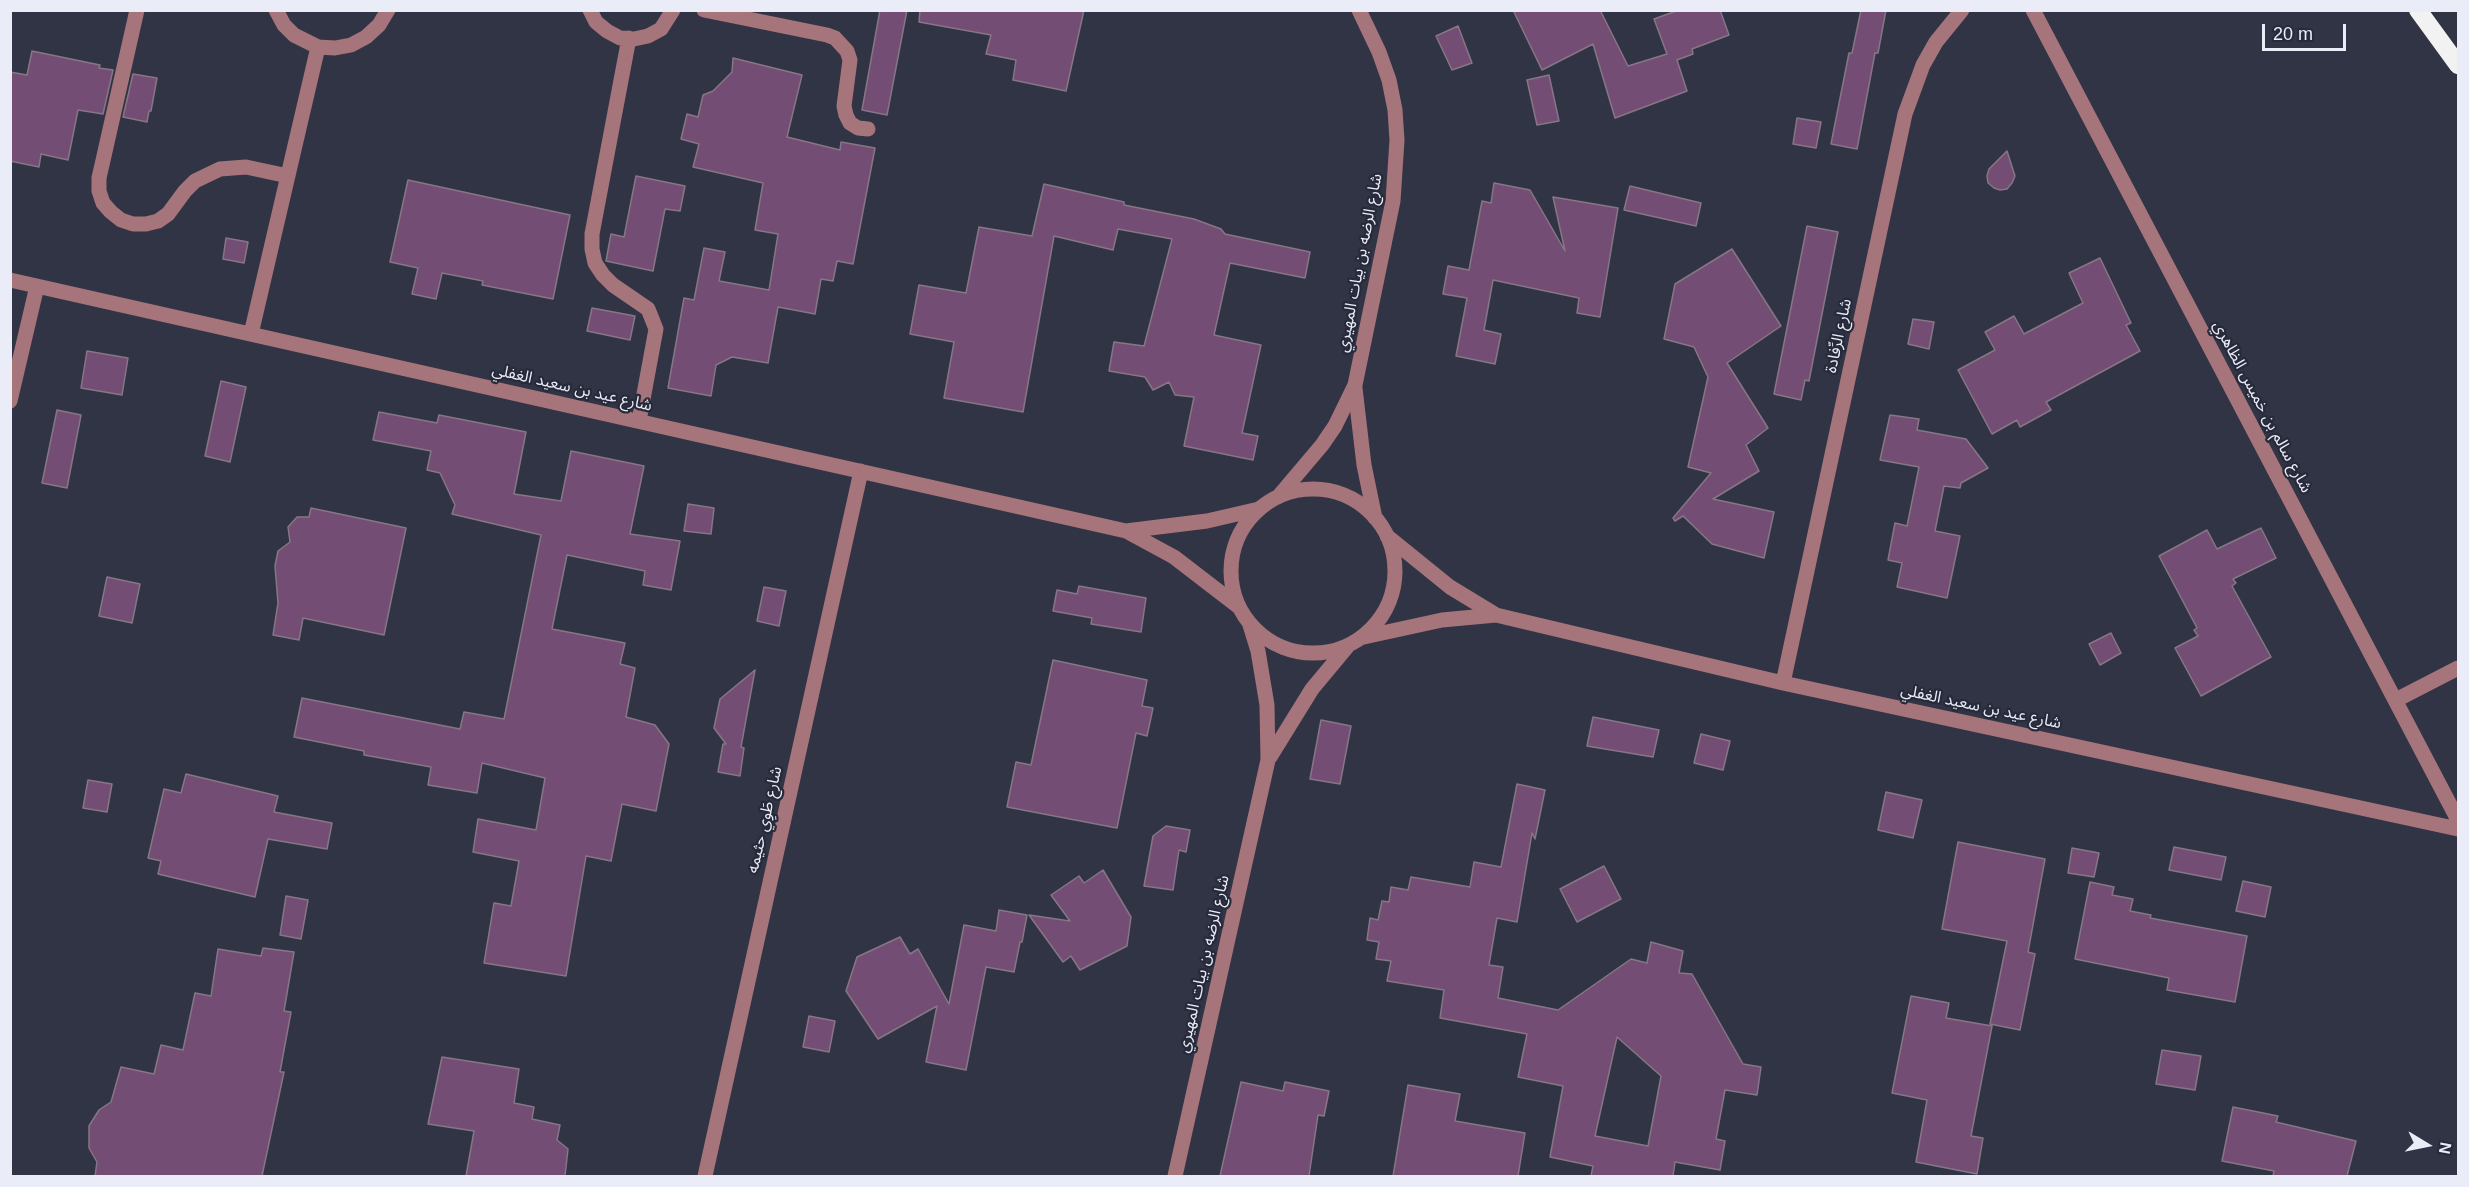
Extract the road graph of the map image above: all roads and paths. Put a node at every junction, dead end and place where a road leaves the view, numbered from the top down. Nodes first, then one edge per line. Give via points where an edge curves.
1 (136, 10) edge
2 (276, 10) edge
3 (387, 10) edge
4 (590, 10) edge
5 (673, 10) edge
6 (705, 10) edge
7 (1359, 10) edge
8 (1962, 10) edge
9 (2033, 10) edge
10 (2418, 10) edge
11 (629, 38) junction
12 (318, 47) junction
13 (2458, 65) edge
14 (868, 129) dead end
15 (288, 176) junction
16 (10, 280) edge
17 (36, 286) junction
18 (251, 334) junction
19 (1355, 385) junction
20 (10, 401) edge
21 (639, 421) junction
22 (861, 471) junction
23 (1278, 497) junction
24 (1259, 509) junction
25 (1375, 518) junction
26 (1126, 531) junction
27 (1387, 536) junction
28 (1239, 607) junction
29 (1497, 615) junction
30 (1250, 625) junction
31 (1362, 637) junction
32 (1348, 646) junction
33 (2458, 668) edge
34 (1783, 683) junction
35 (2396, 700) junction
36 (1268, 760) junction
37 (2458, 820) edge
38 (2458, 829) edge
39 (705, 1176) edge
40 (1175, 1176) edge

1 - 15 street via 99,178 99,191 111,213 133,224 158,221 195,181 220,169 246,167
2 - 12 street via 294,35
3 - 12 street via 366,37 351,45
4 - 11 street via 607,31
5 - 11 street via 661,29 648,36
6 - 14 street via 835,38 850,60 846,115 850,123
7 - 19 street, شارع الرضه بن بيات المهيري via 1389,80 1397,140 1393,201
8 - 34 street, شارع الرِّفادة via 1923,65 1905,114
9 - 35 street, شارع سالم بن خميس الظاهري
10 - 13 highway
11 - 21 street via 592,249 603,276 648,309 656,328
12 - 15 street
15 - 18 street
16 - 17 street, شارع عيد بن سعيد الغفلي
17 - 18 street, شارع عيد بن سعيد الغفلي
17 - 20 street
18 - 21 street, شارع عيد بن سعيد الغفلي
19 - 23 street, شارع الرضه بن بيات المهيري via 1323,445
19 - 25 street, شارع الرضه بن بيات المهيري
21 - 22 street, شارع عيد بن سعيد الغفلي
22 - 26 street, شارع عيد بن سعيد الغفلي
22 - 39 street, شارع طَوِي حثيمه
23 - 24 street
23 - 25 street via 1298,490 1319,489 1359,503
24 - 26 street, شارع عيد بن سعيد الغفلي via 1207,521
24 - 28 street via 1235,544 1232,586
25 - 27 street
26 - 28 street, شارع عيد بن سعيد الغفلي via 1174,557
27 - 29 street, شارع عيد بن سعيد الغفلي via 1435,577
27 - 31 street via 1395,572 1392,591 1386,609
28 - 30 street
29 - 31 street, شارع عيد بن سعيد الغفلي via 1433,621
29 - 34 street, شارع عيد بن سعيد الغفلي
30 - 32 street via 1286,649 1328,652
30 - 36 street, شارع الرضه بن بيات المهيري via 1266,696
31 - 32 street
32 - 36 street, شارع الرضه بن بيات المهيري via 1312,688
33 - 35 street
34 - 38 street, شارع عيد بن سعيد الغفلي
35 - 37 street, شارع سالم بن خميس الظاهري
36 - 40 street, شارع الرضه بن بيات المهيري

